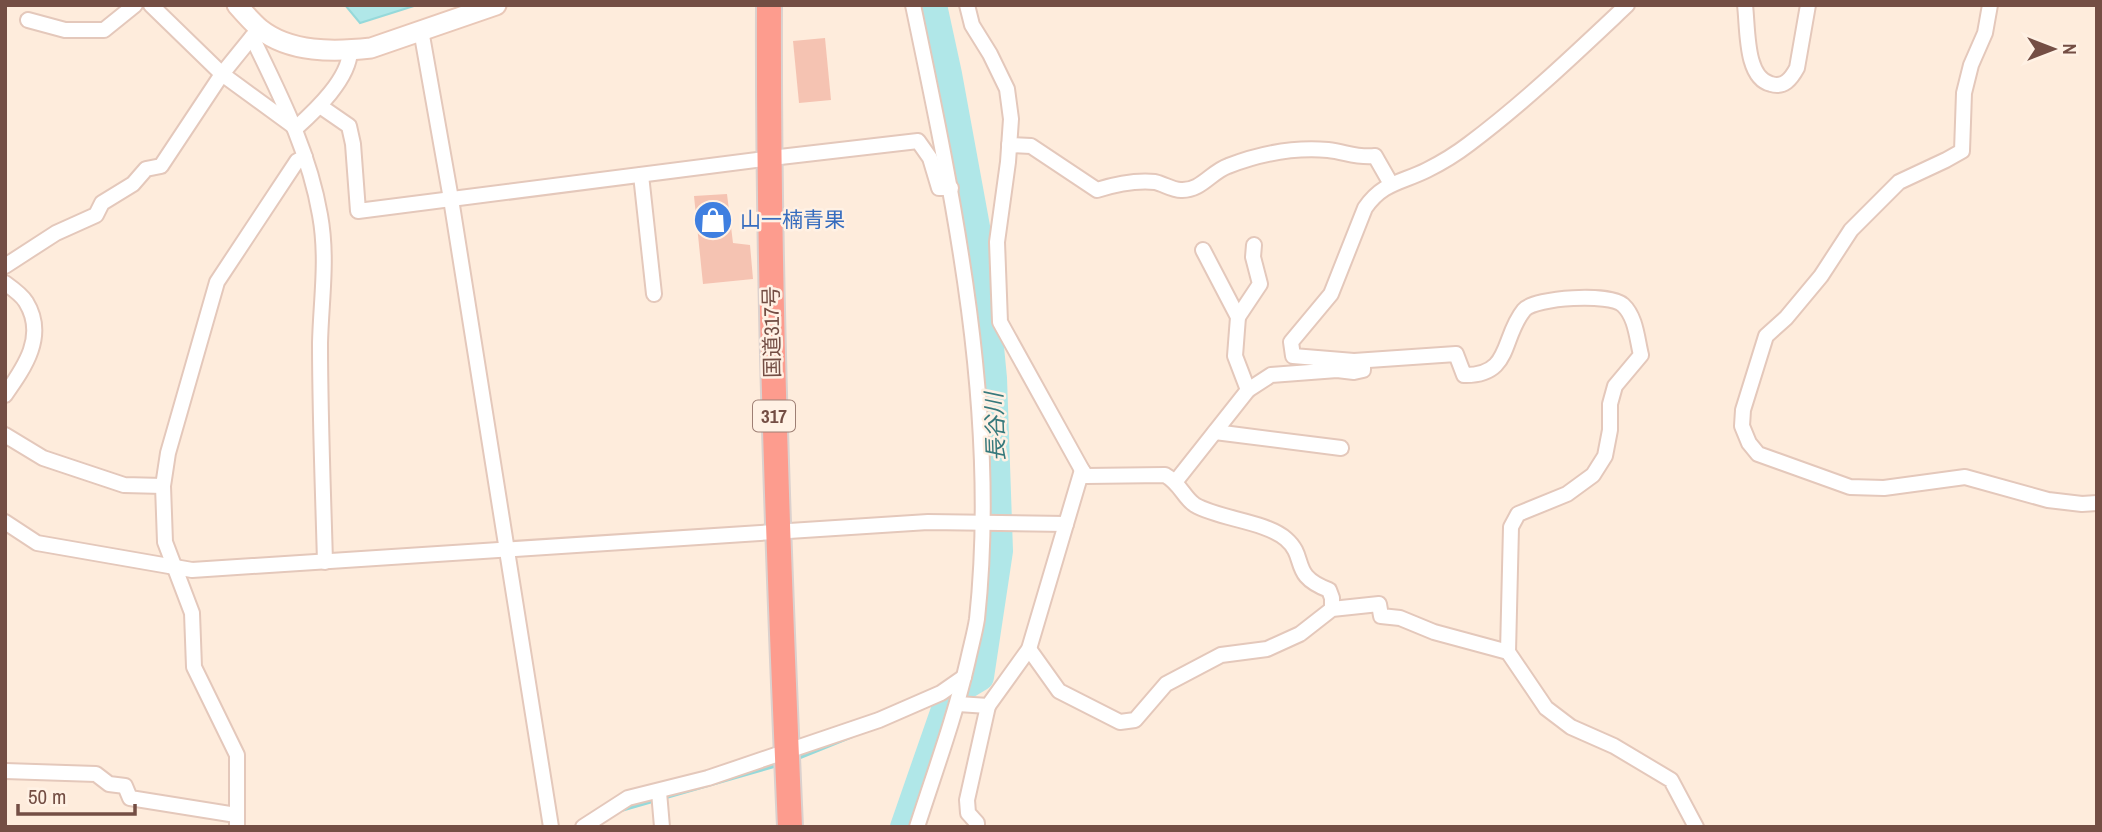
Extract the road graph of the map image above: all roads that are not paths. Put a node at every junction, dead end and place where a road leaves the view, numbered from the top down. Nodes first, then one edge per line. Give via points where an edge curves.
1 (135, 5) edge
2 (151, 5) edge
3 (237, 5) edge
4 (496, 5) edge
5 (761, 5) edge
6 (769, 5) edge
7 (914, 5) edge
8 (968, 5) edge
9 (1627, 5) edge
10 (1745, 5) edge
11 (1808, 5) edge
12 (1990, 5) edge
13 (28, 20) dead end
14 (421, 30) junction
15 (256, 33) junction
16 (351, 51) junction
17 (222, 74) junction
18 (320, 106) junction
19 (296, 128) junction
20 (1009, 145) junction
21 (305, 157) junction
22 (768, 159) junction
23 (641, 175) junction
24 (1391, 184) junction
25 (950, 188) junction
26 (452, 199) junction
27 (1254, 245) dead end
28 (1203, 250) dead end
29 (5, 266) edge
30 (5, 283) edge
31 (654, 294) dead end
32 (1238, 317) junction
33 (1354, 361) junction
34 (1248, 390) junction
35 (5, 396) edge
36 (1215, 432) junction
37 (5, 435) edge
38 (1341, 447) dead end
39 (1082, 470) junction
40 (1176, 481) junction
41 (163, 486) junction
42 (2097, 503) edge
43 (5, 522) edge
44 (985, 523) junction
45 (1066, 524) junction
46 (776, 531) junction
47 (507, 550) junction
48 (325, 562) junction
49 (175, 567) junction
50 (1332, 609) junction
51 (1029, 649) junction
52 (1508, 652) junction
53 (964, 677) junction
54 (958, 704) junction
55 (988, 706) junction
56 (787, 752) junction
57 (5, 771) edge
58 (659, 792) junction
59 (236, 821) edge
60 (551, 827) edge
61 (583, 827) edge
62 (662, 827) edge
63 (790, 827) edge
64 (917, 827) edge
65 (977, 827) edge
66 (1696, 827) edge

1 - 13 street via 104,30 65,30
2 - 17 street
3 - 15 main road
4 - 14 main road
5 - 22 highway via 760,78
6 - 22 highway, 国道317号 / 317
7 - 25 street
8 - 20 street via 972,25 1007,89
9 - 24 street via 1561,68 1466,146
10 - 11 street via 1752,69 1762,82 1776,86 1784,84 1797,68
12 - 42 street via 1964,93 1962,150 1899,182 1851,230 1821,276 1766,336 1742,426 1758,454 1850,487 1884,488 1965,478 2048,500
14 - 16 main road
14 - 26 street
15 - 16 main road via 307,49
15 - 17 street
15 - 19 street
16 - 18 street via 350,61
17 - 19 street
17 - 29 street via 161,166 146,169 133,184 102,204 96,215 56,233
18 - 19 street
18 - 26 street via 349,126 358,211
19 - 21 street
20 - 24 street via 1031,146 1097,190 1147,182 1180,191 1195,187 1224,167 1267,153 1328,150 1360,158 1375,156
20 - 39 street via 998,242 1000,322
21 - 41 street via 297,161 217,282
21 - 48 street via 321,216 325,281 320,381
22 - 23 street
22 - 25 street via 918,141 930,158 939,188
22 - 46 highway, 国道317号 / 317
23 - 26 street
23 - 31 street
24 - 33 street via 1365,208 1331,294 1291,342 1293,356
25 - 44 street via 978,383
26 - 47 street
27 - 32 street via 1260,284
28 - 32 street
30 - 35 street via 26,301 34,340 27,362
32 - 34 street via 1235,356
33 - 34 street via 1363,370 1271,375
33 - 52 street via 1456,354 1464,375 1478,375 1493,369 1525,309 1540,301 1613,299 1632,318 1641,355 1615,386 1605,456 1593,475 1567,494 1518,514 1511,527
34 - 36 street
36 - 38 street
36 - 40 street
37 - 41 street via 43,458 124,485
39 - 40 street via 1086,476 1165,475
39 - 45 street
40 - 50 street via 1194,504 1286,539 1303,574 1329,590
41 - 49 street via 165,542
43 - 49 street via 37,543
44 - 45 street
44 - 46 street
44 - 53 street via 976,621
45 - 51 street
46 - 47 street
46 - 56 highway, 国道317号 / 317
47 - 48 street
47 - 60 street
48 - 49 street via 192,570
49 - 59 street via 192,613 194,667 237,755
50 - 51 street via 1300,634 1267,649 1221,655 1166,684 1135,720 1120,722 1059,691
50 - 52 street via 1379,604 1381,616
51 - 55 street
52 - 66 street via 1546,708 1571,727 1671,780
53 - 54 street
53 - 56 street via 941,694 909,708
54 - 55 street
54 - 64 street
55 - 65 street via 967,800 968,813
56 - 58 street
56 - 63 highway, 国道317号 / 317
57 - 59 street via 96,774 109,785 125,786 131,798
58 - 61 street via 628,798
58 - 62 street

